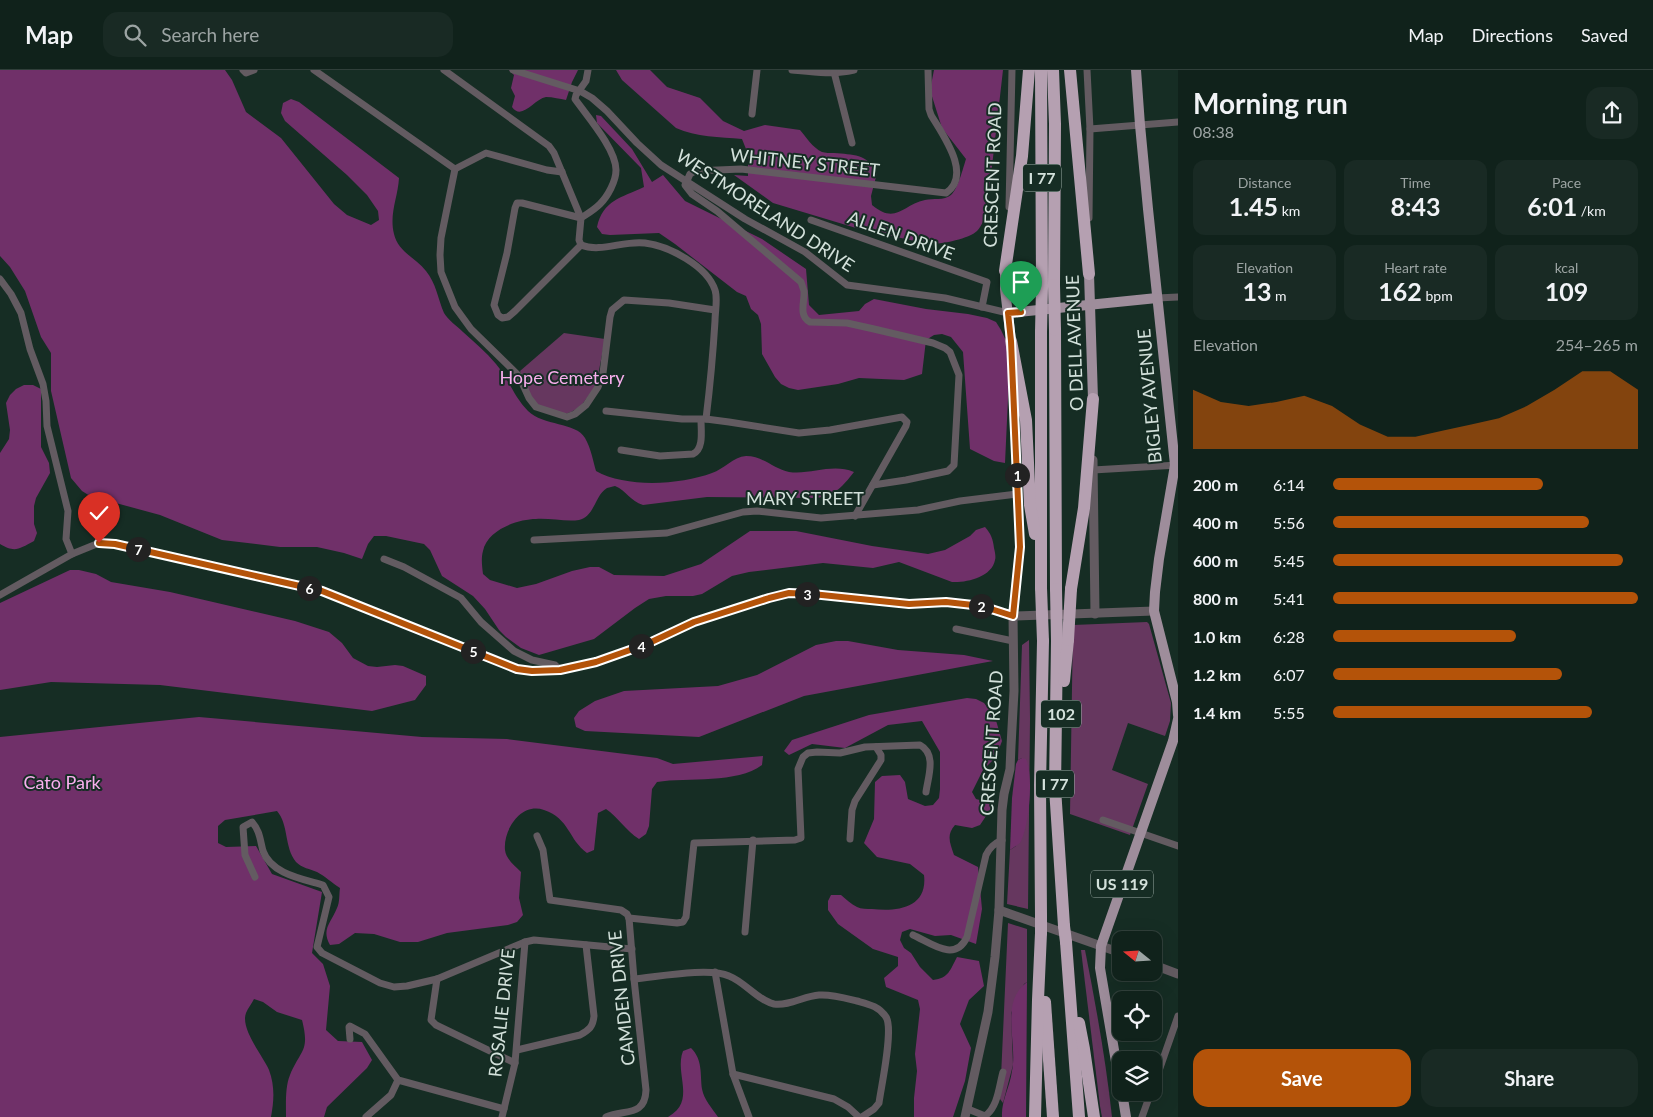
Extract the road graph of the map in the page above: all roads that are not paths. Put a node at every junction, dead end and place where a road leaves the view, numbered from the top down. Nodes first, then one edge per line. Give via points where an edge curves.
1 (243, 70) edge
2 (254, 70) edge
3 (314, 70) edge
4 (444, 70) edge
5 (513, 70) edge
6 (588, 70) edge
7 (757, 70) edge
8 (792, 70) edge
9 (854, 70) edge
10 (928, 70) edge
11 (1012, 70) edge
12 (1029, 70) edge
13 (1041, 70) edge
14 (1052, 70) edge
15 (1070, 70) edge
16 (1087, 70) edge
17 (1136, 70) edge
18 (834, 72) junction
19 (580, 90) junction
20 (752, 114) dead end
21 (1178, 122) edge
22 (1140, 125) junction
23 (1090, 129) junction
24 (852, 143) dead end
25 (455, 169) junction
26 (562, 172) junction
27 (686, 180) junction
28 (581, 218) junction
29 (811, 220) dead end
30 (581, 245) junction
31 (1005, 271) junction
32 (1089, 274) junction
33 (0, 279) edge
34 (1048, 286) junction
35 (1178, 297) edge
36 (1157, 298) junction
37 (1090, 305) junction
38 (982, 307) junction
39 (715, 310) junction
40 (1008, 313) junction
41 (1011, 341) junction
42 (1093, 399) junction
43 (606, 411) dead end
44 (704, 420) junction
45 (621, 450) dead end
46 (1176, 465) edge
47 (1093, 470) junction
48 (873, 485) junction
49 (1017, 494) junction
50 (855, 516) junction
51 (534, 540) dead end
52 (72, 554) junction
53 (384, 560) dead end
54 (1041, 566) junction
55 (0, 595) edge
56 (1154, 611) junction
57 (1095, 614) junction
58 (1013, 616) junction
59 (956, 629) dead end
60 (1013, 641) junction
61 (1062, 641) junction
62 (560, 670) junction
63 (1178, 717) edge
64 (876, 747) junction
65 (926, 792) dead end
66 (1103, 820) dead end
67 (1140, 833) junction
68 (537, 836) dead end
69 (850, 839) dead end
70 (753, 840) junction
71 (1002, 840) junction
72 (1178, 846) edge
73 (254, 877) dead end
74 (999, 910) junction
75 (629, 918) junction
76 (745, 932) dead end
77 (913, 935) dead end
78 (525, 942) junction
79 (586, 945) junction
80 (1101, 946) junction
81 (1041, 948) junction
82 (632, 949) junction
83 (1112, 950) edge
84 (1162, 968) edge
85 (715, 972) junction
86 (1178, 974) edge
87 (437, 979) junction
88 (634, 979) junction
89 (1070, 983) junction
90 (1178, 1016) edge
91 (350, 1039) dead end
92 (517, 1050) junction
93 (1114, 1051) edge
94 (1162, 1062) edge
95 (515, 1064) junction
96 (1003, 1072) dead end
97 (733, 1074) junction
98 (398, 1080) junction
99 (1123, 1101) edge
100 (1148, 1101) edge
101 (504, 1109) junction
102 (966, 1113) edge
103 (366, 1117) edge
104 (502, 1117) edge
105 (606, 1117) edge
106 (749, 1117) edge
107 (861, 1117) edge
108 (1035, 1117) edge
109 (1053, 1117) edge
110 (1080, 1117) edge
111 (1094, 1117) edge
112 (1126, 1117) edge
113 (1142, 1117) edge

1 - 2 street via 246,74
3 - 25 street
4 - 26 street via 540,138 549,146
5 - 19 street, WESTMORELAND DRIVE
6 - 19 street via 586,82
7 - 20 street
8 - 18 street
9 - 18 street
10 - 27 street, WHITNEY STREET via 929,109 958,168 954,183 946,193 741,169 695,170
11 - 31 street, CRESCENT ROAD via 1011,177
12 - 31 highway via 1022,156
13 - 34 highway, I 77
14 - 34 highway, I 77 via 1055,124
15 - 32 highway
16 - 23 street, O DELL AVENUE
17 - 22 main road, BIGLEY AVENUE / US 119
18 - 24 street
19 - 27 street, WESTMORELAND DRIVE via 607,111 651,156
19 - 28 street via 575,99 600,134 616,170 607,195
21 - 22 street
22 - 23 street
22 - 36 main road, BIGLEY AVENUE / US 119
23 - 32 street, O DELL AVENUE
25 - 26 street via 486,153
25 - 39 street via 441,238 441,272 455,307 471,329 519,376 536,407 567,417 586,405 603,373 612,310 624,300
26 - 28 street
27 - 38 street, WESTMORELAND DRIVE via 745,219 805,252 848,285 945,298
27 - 48 street via 692,194 801,282 805,319 874,329 933,343 950,352 959,380 952,469
28 - 30 street
28 - 30 street via 517,203 494,305 498,315 508,317
29 - 38 street, ALLEN DRIVE via 987,282
30 - 39 street via 594,248 644,243 676,253 708,278 716,294
31 - 40 main road, CRESCENT ROAD
32 - 37 main road, O DELL AVENUE
33 - 52 street via 21,313 43,384 47,426 68,510 66,540
34 - 54 highway, I 77, bridge via 1041,332
34 - 61 highway, I 77, bridge via 1055,330 1056,588
35 - 36 street, WESTMORELAND DRIVE
36 - 37 main road, WESTMORELAND DRIVE
36 - 46 main road, BIGLEY AVENUE / US 119
37 - 40 main road, WESTMORELAND DRIVE
37 - 42 main road, O DELL AVENUE
38 - 40 street, WESTMORELAND DRIVE
39 - 44 street via 711,377
40 - 41 main road, CRESCENT ROAD
41 - 49 street, CRESCENT ROAD
41 - 54 highway via 1026,420 1030,504
42 - 47 street, O DELL AVENUE
42 - 61 highway, bridge via 1084,508
43 - 44 street
44 - 45 street via 700,448 694,454 660,456
44 - 48 street via 799,433 902,417 907,422 906,426
46 - 47 street
46 - 56 main road, BIGLEY AVENUE / US 119 via 1159,558
47 - 57 street, O DELL AVENUE
48 - 50 street
49 - 50 street, MARY STREET via 918,510
49 - 58 street, CRESCENT ROAD via 1020,547
50 - 51 street, MARY STREET via 821,518 743,512 667,533
52 - 55 street
52 - 62 street via 99,543 115,544 322,591 517,669
53 - 62 street via 404,567 461,598 481,622 514,651 532,660 555,665
54 - 81 highway, I 77, bridge
56 - 57 street
56 - 63 main road, BIGLEY AVENUE / US 119
57 - 58 street
58 - 60 street, CRESCENT ROAD
58 - 62 street via 982,606 946,602 909,604 789,593 694,622 647,644 596,662
59 - 60 street
60 - 71 street, CRESCENT ROAD via 1010,769 1002,810
61 - 89 highway, I 77, bridge via 1054,788
63 - 67 main road, BIGLEY AVENUE / US 119 via 1173,741
64 - 65 street, CAMDEN DRIVE via 920,745 925,748 930,762
64 - 69 street via 881,760 855,801
64 - 70 street, CAMDEN DRIVE via 840,753 808,753 798,769 801,838
66 - 67 street
67 - 72 street
67 - 80 main road, BIGLEY AVENUE / US 119
68 - 75 street via 543,850 550,900 621,910
70 - 75 street, CAMDEN DRIVE via 694,842 684,922
70 - 76 street
71 - 74 street, CRESCENT ROAD
71 - 77 street via 986,855 964,944 950,951
73 - 87 street via 244,855 243,826 252,822 259,829 264,854 273,866 323,885 329,897 317,947 322,954 394,987
74 - 80 street
74 - 102 street, CRESCENT ROAD via 988,1012
75 - 82 street, CAMDEN DRIVE
78 - 79 street
78 - 87 street
78 - 92 street, ROSALIE DRIVE
79 - 82 street
79 - 92 street via 594,1016 589,1030
80 - 83 street
80 - 93 main road, BIGLEY AVENUE / US 119 via 1100,968
81 - 108 highway
81 - 109 highway, I 77
82 - 88 street, CAMDEN DRIVE
84 - 86 street
85 - 88 street
85 - 97 street
85 - 107 street via 730,976 773,1004 826,995 870,1004 879,1009 887,1018 889,1036 879,1103
87 - 95 street via 431,1020
88 - 105 street, CAMDEN DRIVE via 646,1100 634,1111
89 - 110 highway
89 - 111 highway, I 77
90 - 94 street
91 - 98 street via 350,1026 365,1034
92 - 95 street, ROSALIE DRIVE
95 - 101 street, ROSALIE DRIVE
96 - 102 street via 990,1113 986,1116
97 - 106 street
97 - 107 street via 834,1099
98 - 101 street
98 - 103 street via 391,1095
99 - 112 main road, BIGLEY AVENUE / US 119
100 - 113 street
101 - 104 street, ROSALIE DRIVE

